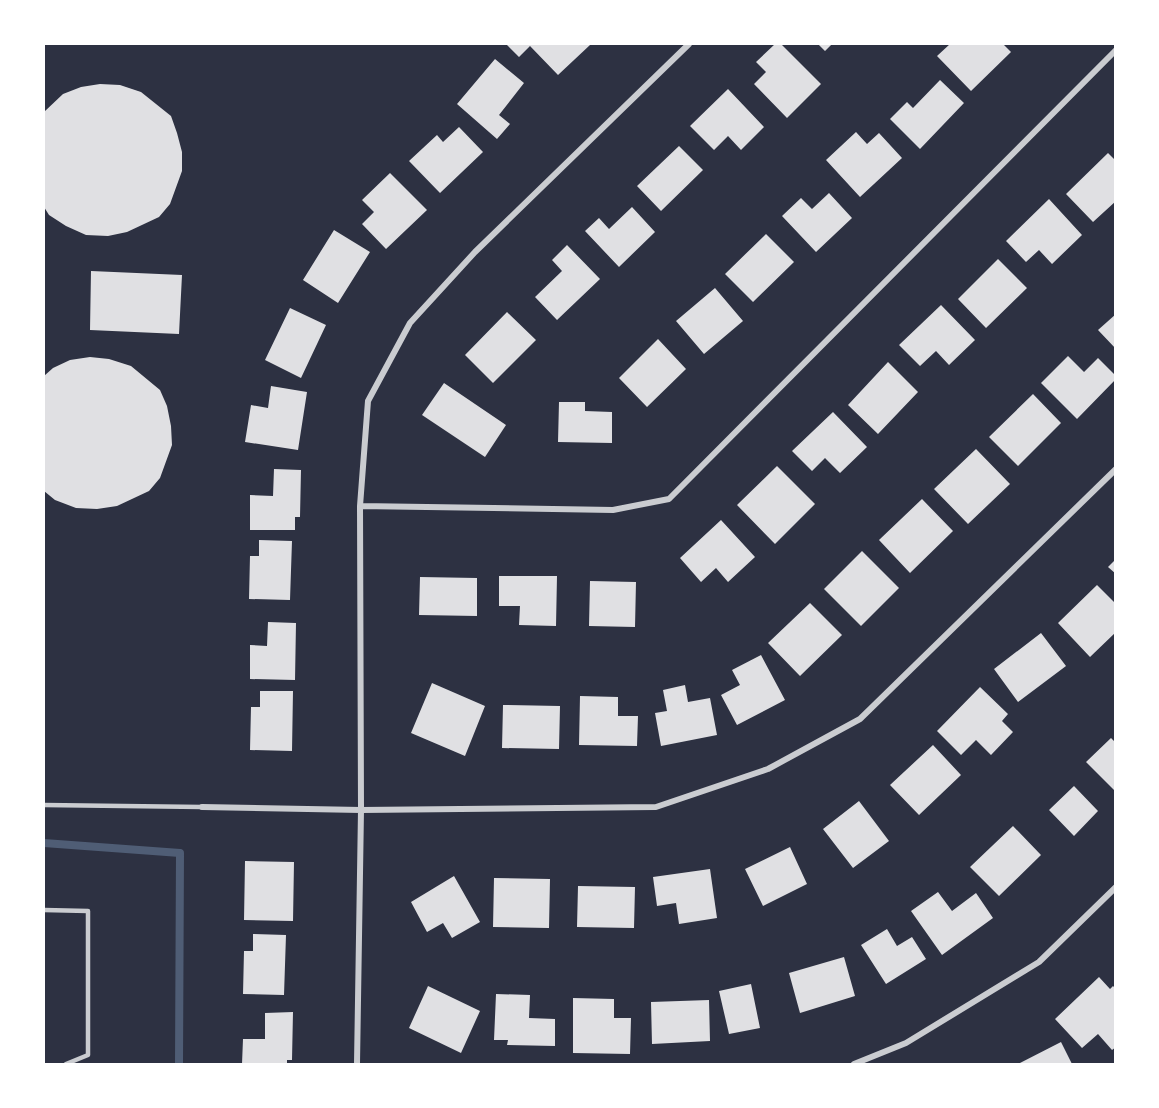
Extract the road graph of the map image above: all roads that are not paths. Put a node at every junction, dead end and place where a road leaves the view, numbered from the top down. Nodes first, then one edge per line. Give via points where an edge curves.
1 (690, 44) edge
2 (1116, 50) edge
3 (1116, 469) edge
4 (360, 506) junction
5 (44, 805) edge
6 (202, 807) joint
7 (362, 810) junction
8 (1116, 887) edge
9 (44, 910) edge
10 (66, 1065) edge
11 (357, 1065) edge
12 (854, 1065) edge

1 - 4 street via 475,252 410,323 368,401
2 - 4 street via 669,500 613,510
3 - 7 street via 860,719 768,769 656,807
4 - 7 street
5 - 6 lane
6 - 7 street
7 - 11 street
8 - 12 street via 1039,962 906,1044
9 - 10 lane via 88,911 88,1054

